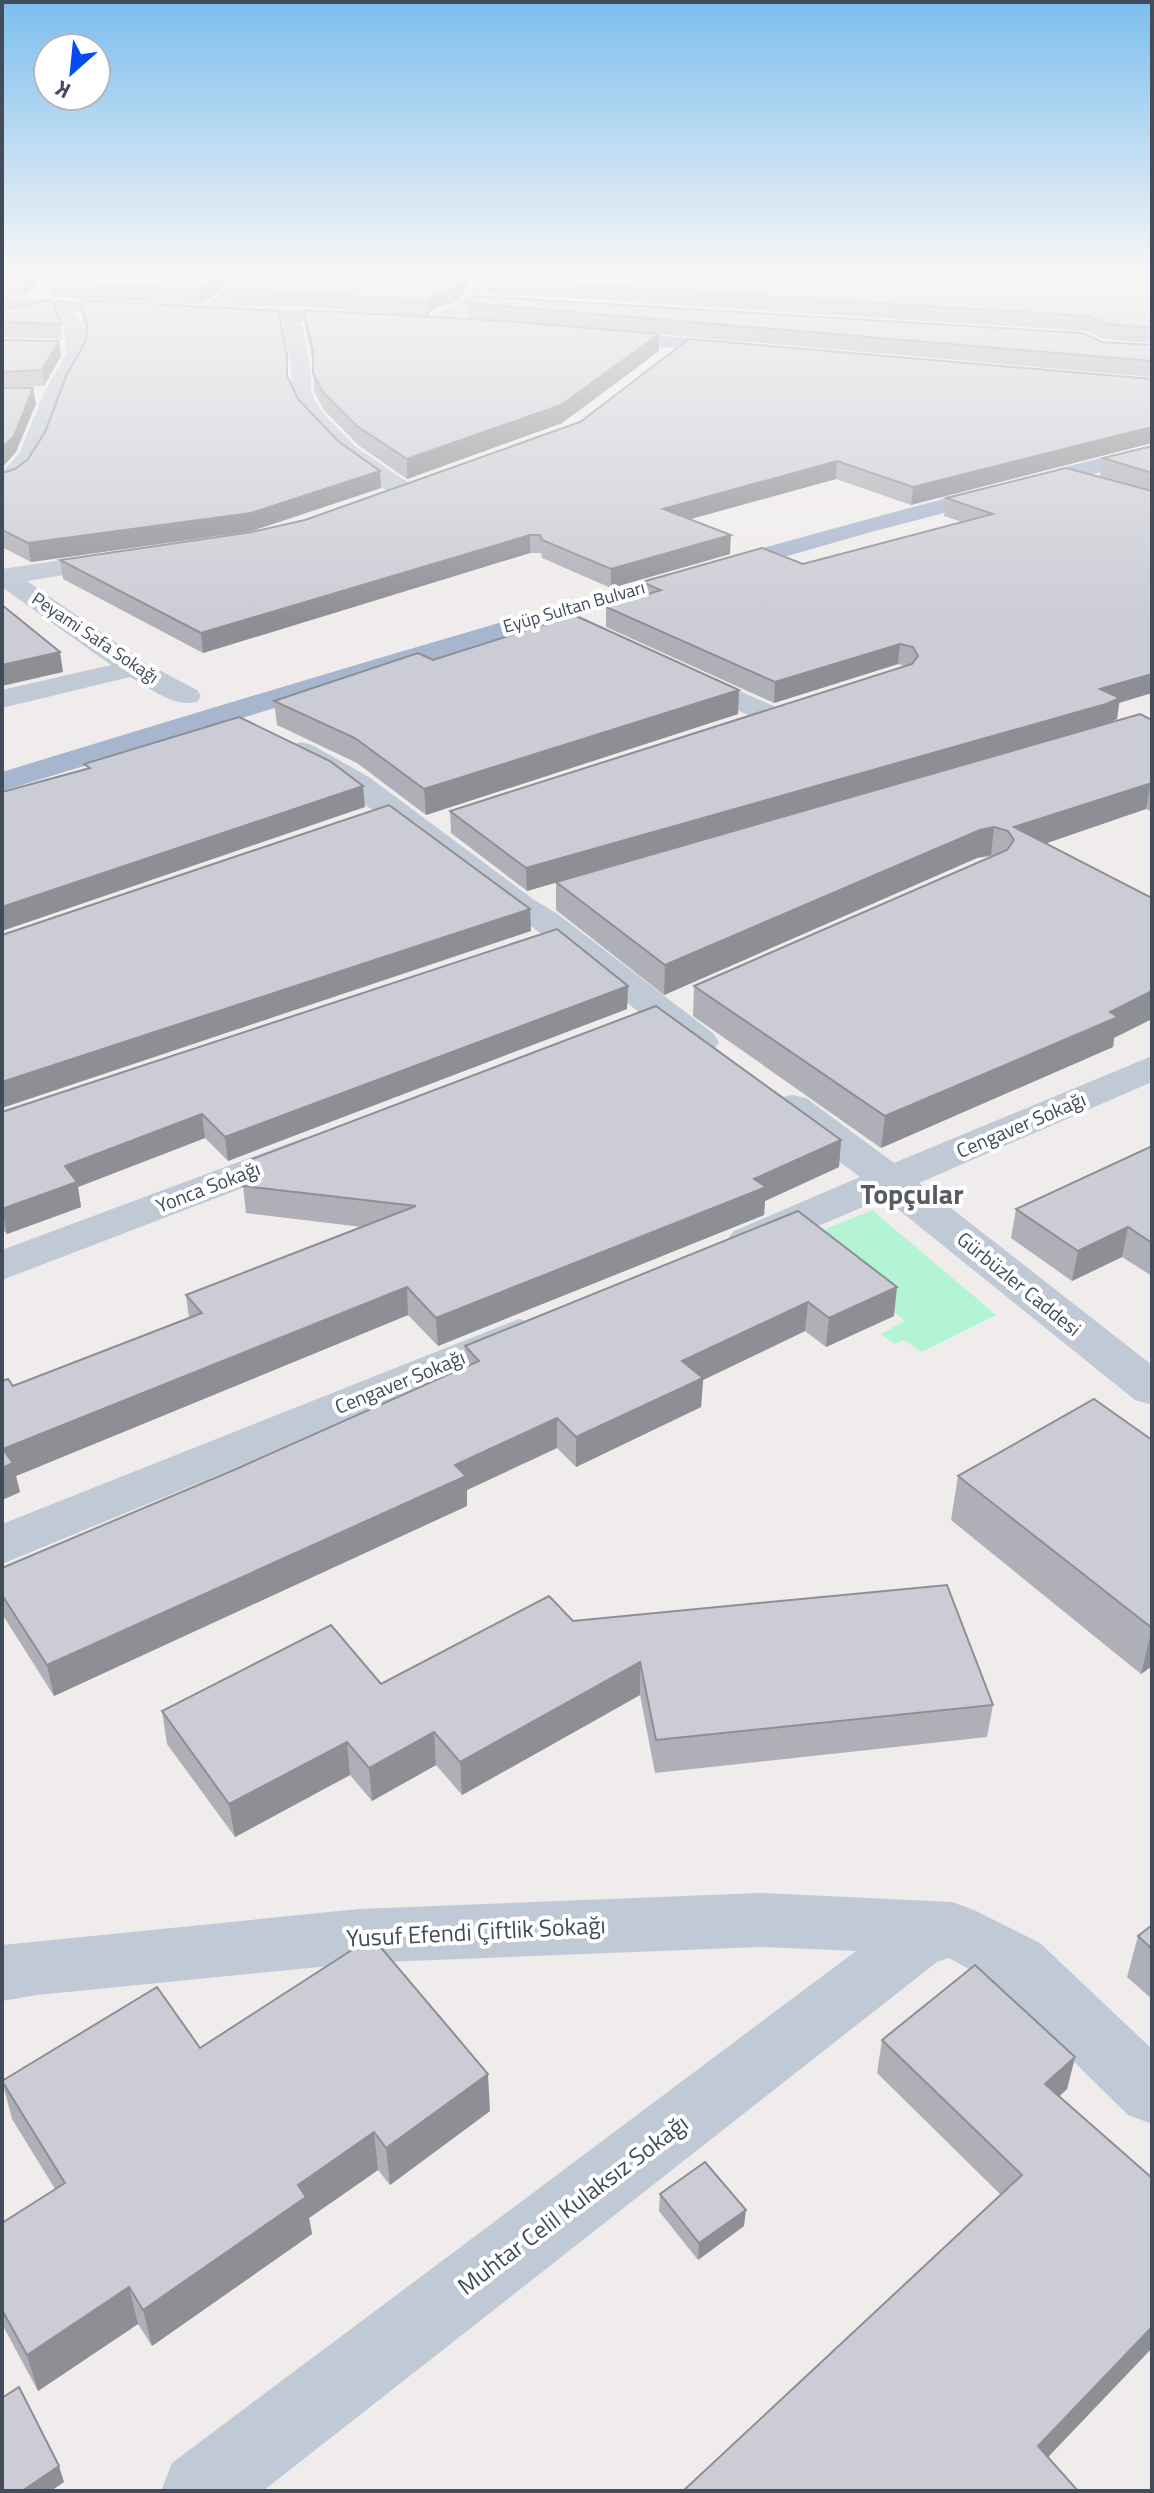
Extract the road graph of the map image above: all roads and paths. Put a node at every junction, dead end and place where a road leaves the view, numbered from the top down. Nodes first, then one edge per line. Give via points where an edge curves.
1 (56, 385) edge
2 (300, 385) edge
3 (28, 395) edge
4 (53, 395) junction
5 (1152, 427) edge
6 (41, 438) junction
7 (1152, 452) edge
8 (2, 461) edge
9 (1061, 474) junction
10 (2, 483) edge
11 (1111, 489) edge
12 (379, 501) edge
13 (850, 505) dead end
14 (145, 556) edge
15 (4, 577) edge
16 (551, 613) junction
17 (592, 632) edge
18 (662, 664) edge
19 (134, 668) junction
20 (2, 699) edge
21 (206, 699) junction
22 (133, 712) dead end
23 (726, 731) edge
24 (2, 782) edge
25 (566, 893) edge
26 (521, 906) junction
27 (562, 935) junction
28 (517, 951) edge
29 (703, 994) edge
30 (660, 1013) junction
31 (616, 1030) edge
32 (725, 1059) edge
33 (1152, 1068) edge
34 (764, 1087) edge
35 (338, 1137) edge
36 (891, 1182) junction
37 (716, 1253) edge
38 (2, 1266) edge
39 (556, 1319) edge
40 (1152, 1389) edge
41 (2, 1545) edge
42 (952, 1929) junction
43 (2, 1973) edge
44 (1152, 2093) edge
45 (200, 2491) edge

1 - 4 street
2 - 12 street via 303,399 356,460 413,488
3 - 4 street
4 - 6 street
5 - 13 main road
6 - 8 street
6 - 10 street via 15,475
7 - 9 main road, Eyüp Sultan Bulvarı
9 - 11 street
9 - 16 main road, Eyüp Sultan Bulvarı
14 - 15 street
15 - 19 street, Peyami Safa Sokağı
16 - 17 street
16 - 21 main road, Eyüp Sultan Bulvarı
18 - 23 street via 787,711
19 - 20 street
19 - 21 street, Peyami Safa Sokağı
21 - 22 main road, Eyüp Sultan Bulvarı
21 - 24 main road, Eyüp Sultan Bulvarı
21 - 26 street via 344,772
25 - 26 street
26 - 27 street
27 - 28 street
27 - 30 street
29 - 30 street
30 - 31 street
30 - 32 street
33 - 36 street, Cengaver Sokağı
34 - 36 street, Gürbüzler Caddesi
35 - 38 street, Yonca Sokağı
36 - 37 street, Cengaver Sokağı
36 - 40 street, Gürbüzler Caddesi
39 - 41 street, Cengaver Sokağı
42 - 43 street, Yusuf Efendi Çiftlik Sokağı via 760,1920 359,1936
42 - 44 street via 1017,1963
42 - 45 street, Muhtar Celil Kulaksız Sokağı via 915,1943

